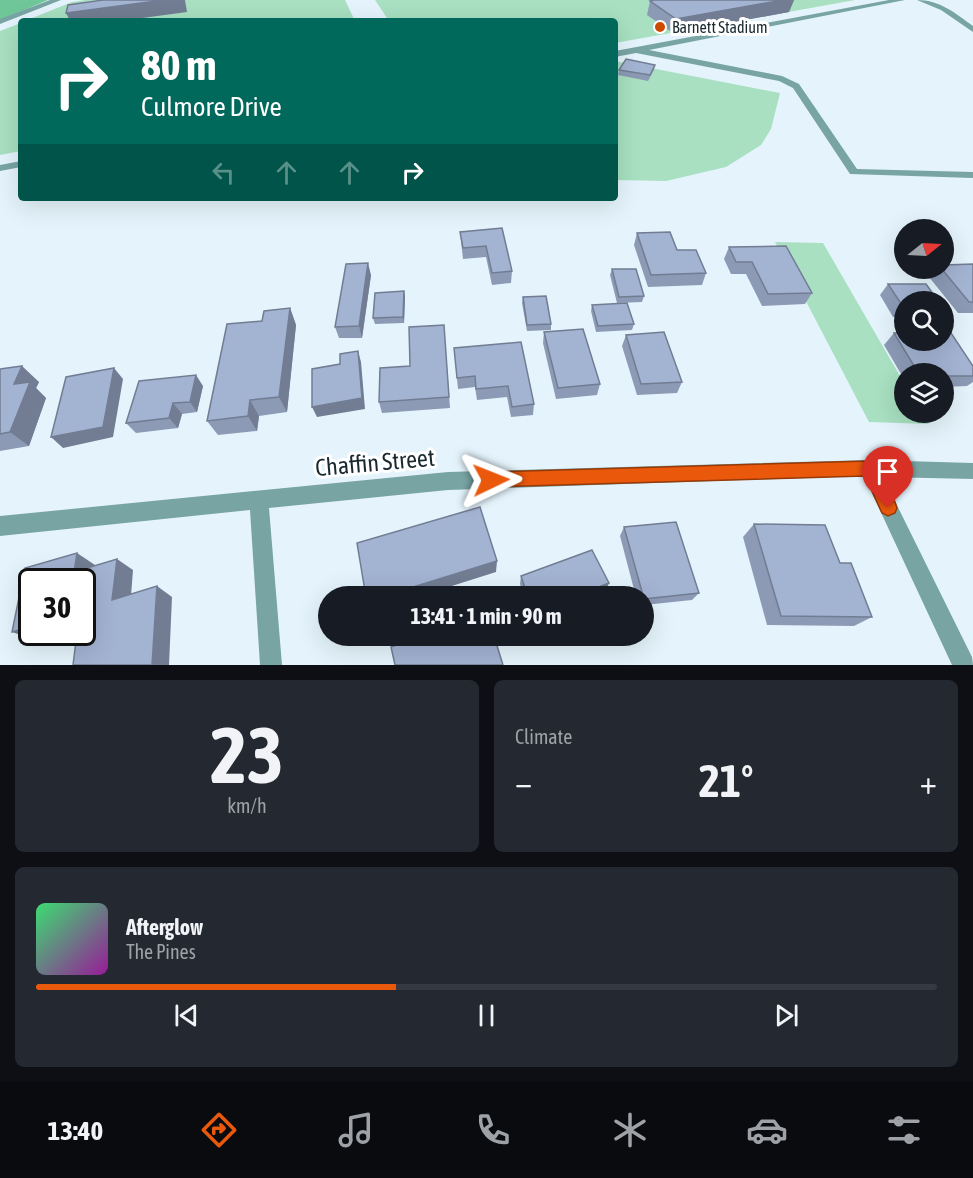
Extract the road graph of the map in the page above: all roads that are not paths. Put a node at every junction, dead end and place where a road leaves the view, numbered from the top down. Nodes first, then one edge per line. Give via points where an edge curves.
1 (57, 0) edge
2 (901, 0) edge
3 (921, 0) edge
4 (0, 22) edge
5 (973, 30) edge
6 (639, 51) junction
7 (618, 54) edge
8 (18, 165) edge
9 (0, 168) edge
10 (973, 175) edge
11 (869, 468) junction
12 (973, 471) edge
13 (259, 499) junction
14 (0, 526) edge
15 (271, 665) edge
16 (964, 665) edge

1 - 4 street
2 - 6 street
3 - 5 street via 944,8
6 - 7 street
6 - 10 street via 782,79 796,86 854,172
8 - 9 street
11 - 12 street, Chaffin Street
11 - 13 street, Chaffin Street via 448,481
11 - 16 street
13 - 14 street, Chaffin Street
13 - 15 street

